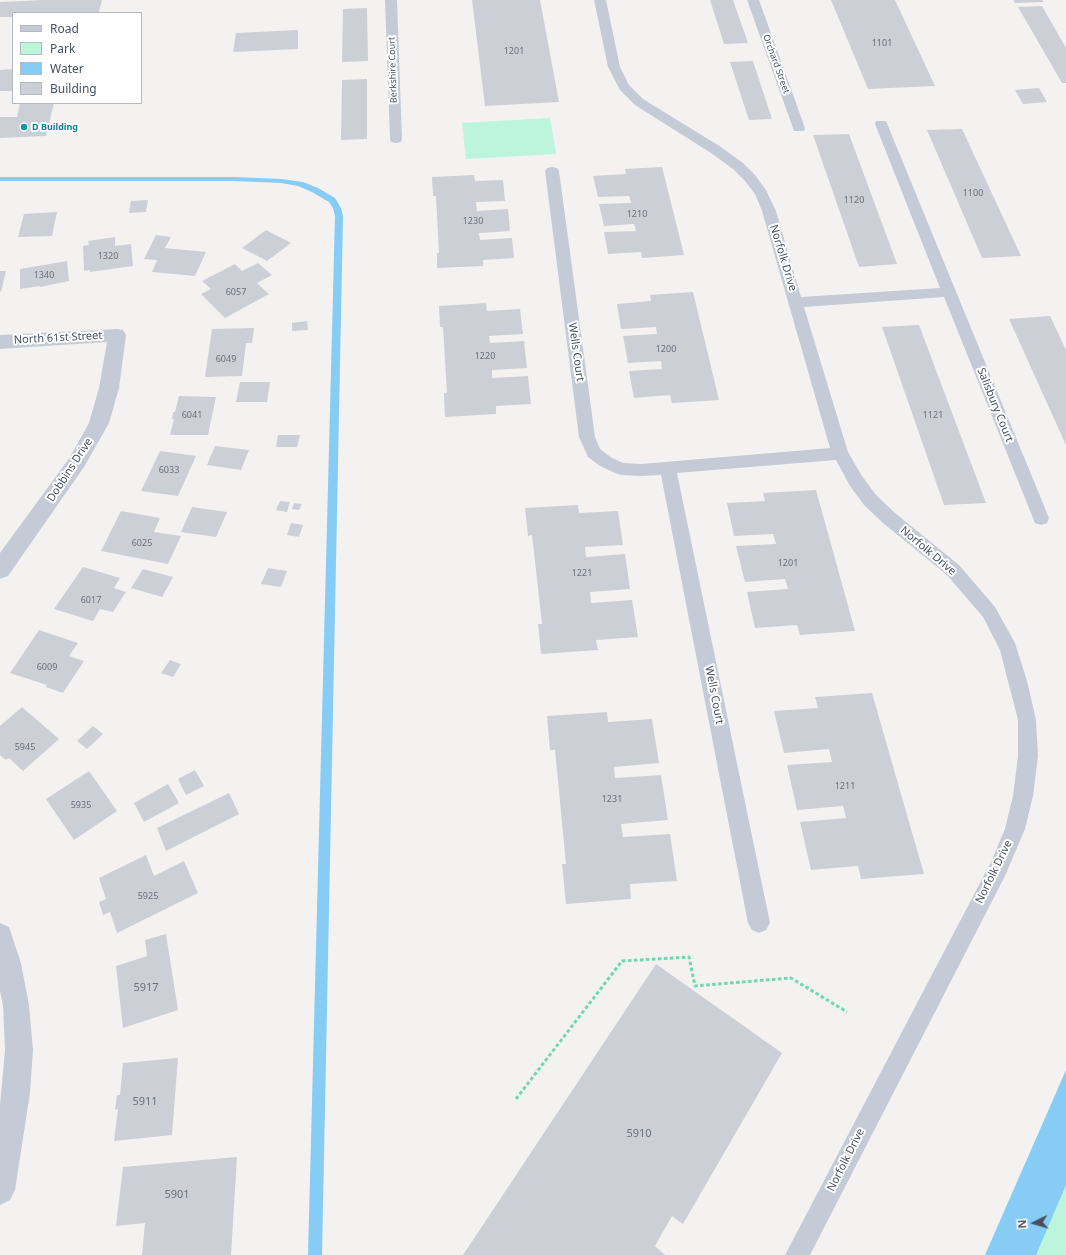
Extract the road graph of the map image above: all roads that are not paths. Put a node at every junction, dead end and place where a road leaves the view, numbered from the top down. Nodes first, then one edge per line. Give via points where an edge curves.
1 (391, 0) edge
2 (600, 0) edge
3 (753, 0) edge
4 (881, 124) dead end
5 (799, 128) dead end
6 (396, 139) dead end
7 (552, 171) dead end
8 (950, 292) junction
9 (796, 302) junction
10 (117, 335) joint
11 (0, 342) edge
12 (840, 453) junction
13 (668, 467) junction
14 (1041, 518) dead end
15 (0, 570) edge
16 (759, 923) dead end
17 (0, 936) edge
18 (0, 1190) edge
19 (797, 1255) edge

1 - 6 lane, Berkshire Court
2 - 9 lane, Norfolk Drive via 614,67 624,87 639,102 732,162 750,178 761,193 769,211
3 - 5 lane, Orchard Street
4 - 8 lane, Salisbury Court
7 - 13 lane, Wells Court via 587,437 594,453 621,469
8 - 9 lane
8 - 14 lane, Salisbury Court
9 - 12 lane, Norfolk Drive
10 - 11 street, North 61st Street
10 - 15 street, Dobbins Drive via 109,388 90,442
12 - 13 lane, Wells Court
12 - 19 lane, Norfolk Drive via 870,500 953,570 989,612 1009,649 1018,681 1026,720 1028,756 1023,796 1015,829 998,869
13 - 16 lane, Wells Court
17 - 18 street via 16,1005 19,1050 16,1093

